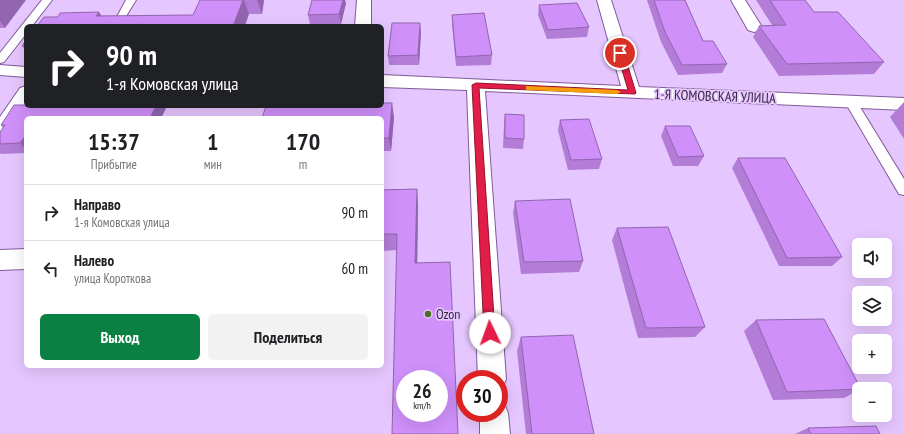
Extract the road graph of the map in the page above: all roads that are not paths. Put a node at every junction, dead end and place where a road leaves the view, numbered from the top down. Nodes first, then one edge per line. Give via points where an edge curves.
1 (47, 0) edge
2 (131, 0) edge
3 (364, 0) edge
4 (604, 0) edge
5 (738, 0) edge
6 (30, 24) edge
7 (117, 24) edge
8 (363, 24) edge
9 (754, 27) dead end
10 (24, 31) edge
11 (0, 60) edge
12 (0, 70) edge
13 (24, 72) edge
14 (384, 81) edge
15 (476, 85) junction
16 (632, 93) junction
17 (24, 95) edge
18 (851, 102) junction
19 (904, 104) edge
20 (0, 132) edge
21 (904, 190) edge
22 (24, 259) edge
23 (0, 260) edge
24 (492, 370) edge
25 (494, 422) edge
26 (495, 434) edge

1 - 6 lane
2 - 7 lane
3 - 8 street
4 - 16 street
5 - 9 street
10 - 11 lane
12 - 13 street
14 - 15 street, 1-Я КОМОВСКАЯ УЛИЦА
15 - 16 street, 1-Я КОМОВСКАЯ УЛИЦА
15 - 24 street
16 - 18 street, 1-Я КОМОВСКАЯ УЛИЦА
17 - 20 street
18 - 19 street, 1-Я КОМОВСКАЯ УЛИЦА
18 - 21 lane
22 - 23 street
25 - 26 street

